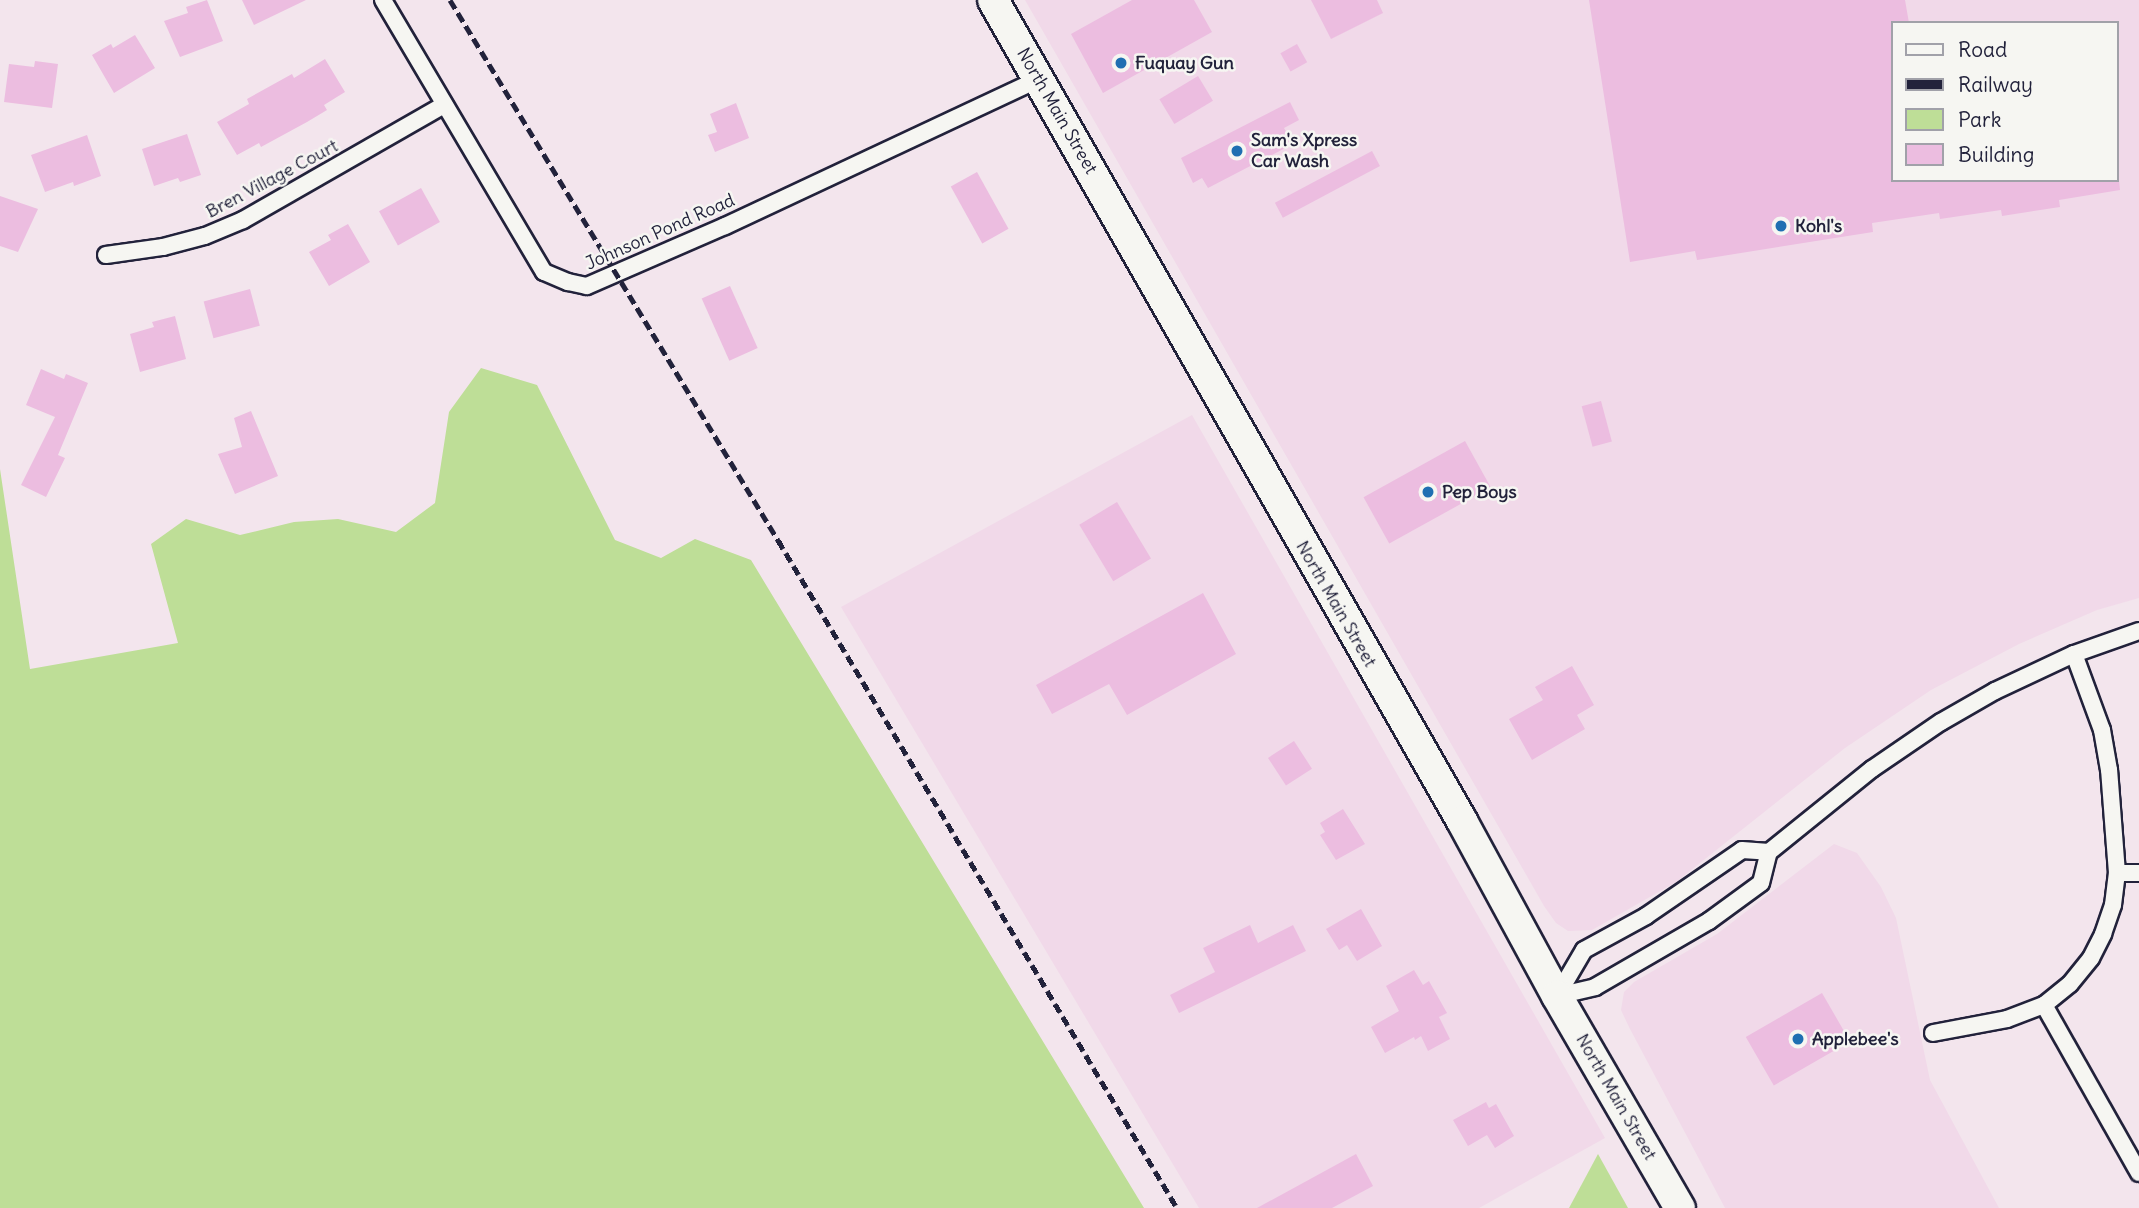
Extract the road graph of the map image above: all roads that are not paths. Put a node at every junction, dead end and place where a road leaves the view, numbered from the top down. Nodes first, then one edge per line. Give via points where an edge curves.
1 (383, 0) edge
2 (993, 0) edge
3 (1039, 79) junction
4 (444, 105) junction
5 (106, 255) dead end
6 (2139, 631) edge
7 (2074, 654) junction
8 (1769, 852) junction
9 (2117, 873) junction
10 (2139, 873) edge
11 (1557, 996) junction
12 (2044, 1005) junction
13 (1933, 1033) dead end
14 (2139, 1173) edge
15 (1680, 1208) edge

1 - 4 street, Johnson Pond Road
2 - 3 highway, North Main Street
3 - 4 street, Johnson Pond Road via 587,286 544,271
3 - 11 highway, North Main Street
4 - 5 street, Bren Village Court via 243,220 163,247
6 - 7 street
7 - 8 street via 1941,722 1872,769
7 - 9 street via 2102,730
8 - 11 street via 1761,883 1709,921 1595,987
8 - 11 street via 1742,850 1646,916 1584,950
9 - 10 street
9 - 12 street via 2113,905 2091,958 2070,984
11 - 15 highway, North Main Street
12 - 13 street via 2007,1020
12 - 14 street

